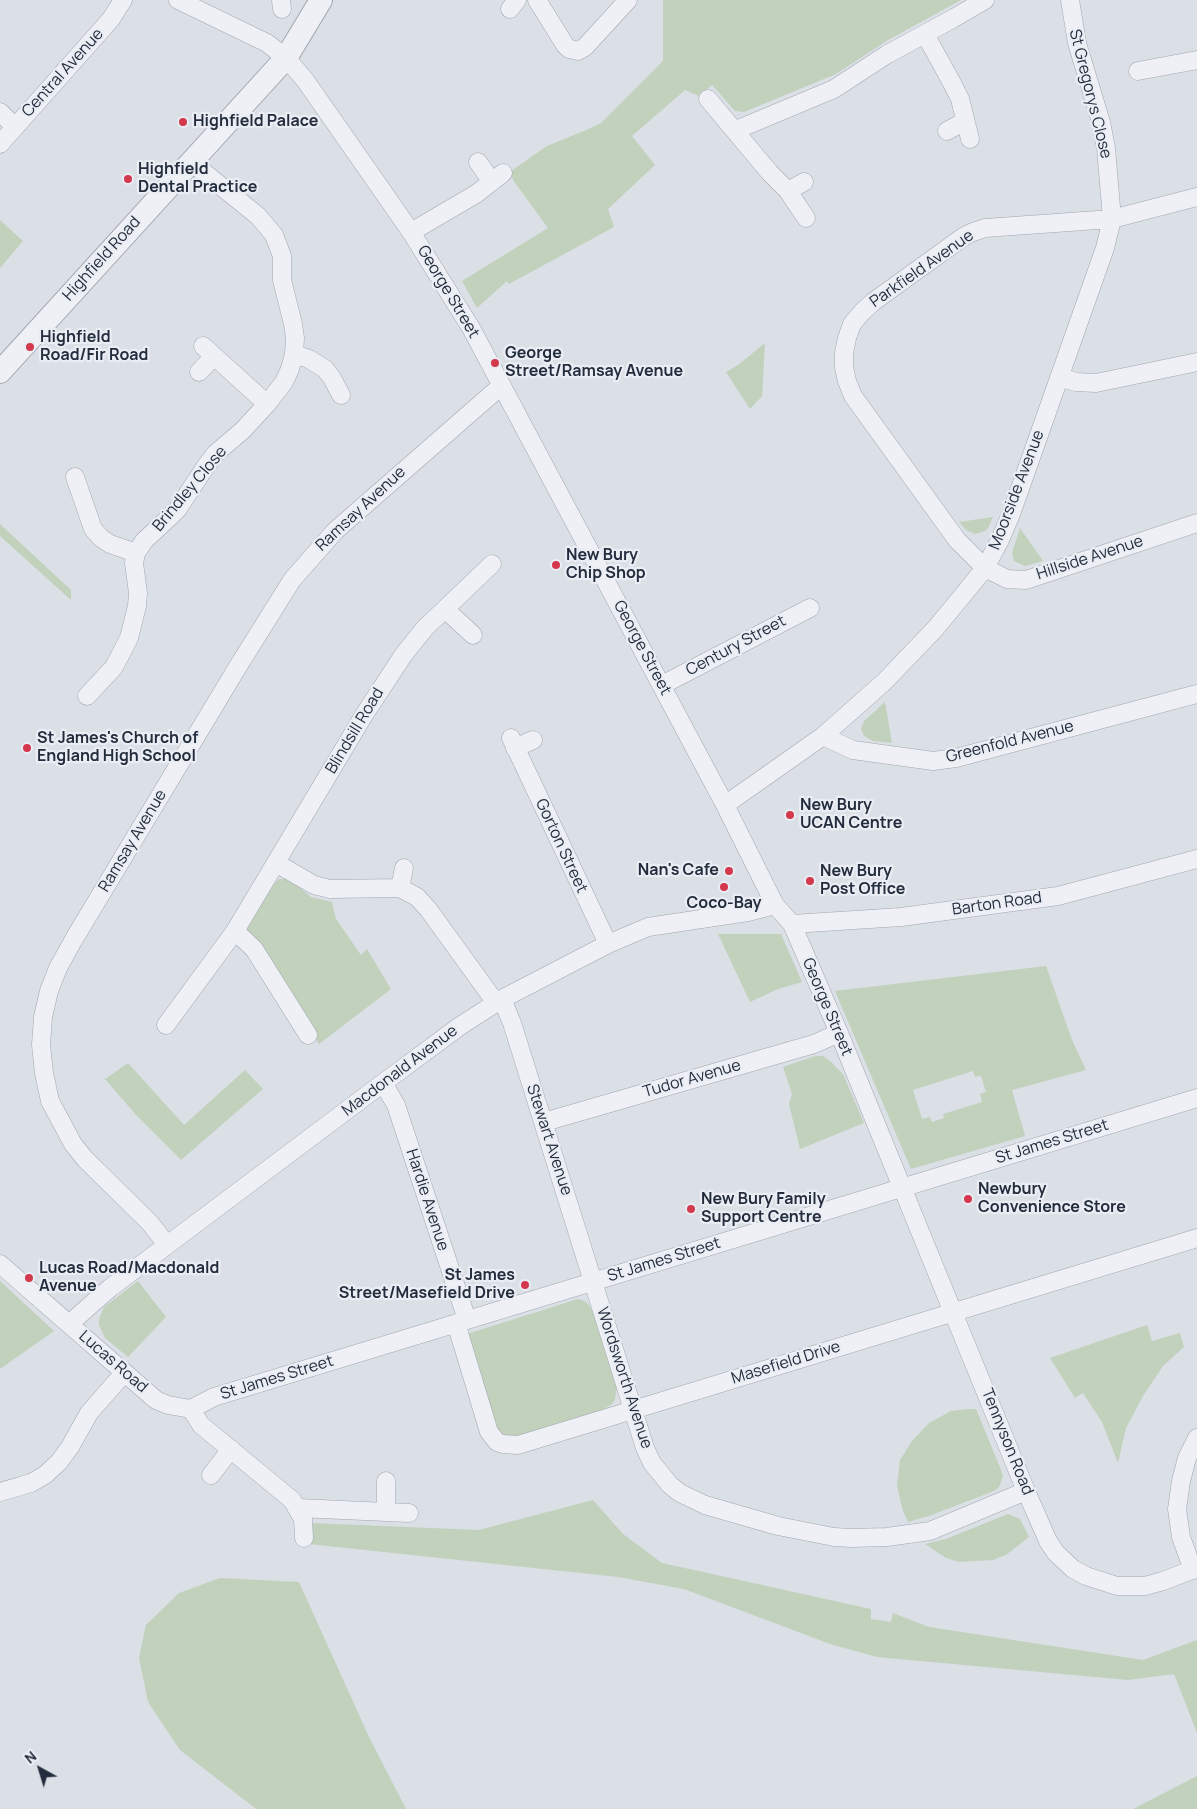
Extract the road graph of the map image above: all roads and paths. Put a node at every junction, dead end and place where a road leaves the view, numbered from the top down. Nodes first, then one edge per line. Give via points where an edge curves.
1 (123, 0) edge
2 (178, 0) edge
3 (320, 0) edge
4 (537, 0) edge
5 (628, 0) edge
6 (985, 0) edge
7 (1070, 0) edge
8 (925, 34) junction
9 (286, 58) junction
10 (1197, 60) edge
11 (1138, 71) dead end
12 (708, 99) dead end
13 (0, 112) edge
14 (965, 121) junction
15 (15, 127) junction
16 (736, 130) junction
17 (947, 131) dead end
18 (970, 139) dead end
19 (0, 144) edge
20 (191, 162) junction
21 (478, 162) dead end
22 (804, 182) dead end
23 (788, 192) junction
24 (1197, 197) edge
25 (806, 218) dead end
26 (1112, 218) junction
27 (411, 232) junction
28 (294, 354) junction
29 (1197, 362) edge
30 (1, 368) edge
31 (199, 372) dead end
32 (1059, 378) junction
33 (338, 384) dead end
34 (501, 386) junction
35 (267, 404) junction
36 (75, 477) dead end
37 (1197, 523) edge
38 (136, 553) junction
39 (492, 564) dead end
40 (984, 568) junction
41 (810, 608) dead end
42 (445, 609) junction
43 (473, 635) dead end
44 (662, 685) junction
45 (1197, 694) edge
46 (87, 696) dead end
47 (823, 736) junction
48 (533, 740) dead end
49 (726, 805) junction
50 (1197, 859) edge
51 (276, 863) junction
52 (404, 868) dead end
53 (400, 888) junction
54 (775, 905) junction
55 (792, 924) junction
56 (235, 931) junction
57 (608, 944) junction
58 (499, 1001) junction
59 (166, 1025) dead end
60 (839, 1032) junction
61 (308, 1035) dead end
62 (383, 1083) junction
63 (1197, 1098) edge
64 (544, 1122) junction
65 (901, 1187) junction
66 (1197, 1238) edge
67 (167, 1245) junction
68 (0, 1264) edge
69 (594, 1281) junction
70 (954, 1312) junction
71 (461, 1321) junction
72 (68, 1324) junction
73 (124, 1373) junction
74 (633, 1409) junction
75 (191, 1410) junction
76 (1197, 1438) edge
77 (231, 1449) junction
78 (210, 1475) dead end
79 (386, 1481) dead end
80 (1026, 1491) junction
81 (0, 1492) edge
82 (298, 1508) junction
83 (386, 1512) junction
84 (410, 1513) dead end
85 (304, 1538) dead end
86 (1195, 1569) edge

1 - 15 street, Central Avenue via 111,19
2 - 9 street, George Street via 267,43
3 - 9 street, Highfield Road
4 - 5 street via 568,49 578,51
6 - 8 street
7 - 26 street, St Gregorys Close via 1077,43 1101,122
8 - 14 street via 960,99
8 - 16 street via 834,89
9 - 20 street, Highfield Road
9 - 27 street, George Street via 305,80
10 - 11 street
12 - 16 street
13 - 15 street
14 - 17 street
14 - 18 street
15 - 19 street, Central Avenue
16 - 23 street
20 - 28 street, Brindley Close via 258,216 274,234 282,256 282,280 295,338
20 - 30 street, Highfield Road
21 - 27 street via 498,177 476,194
22 - 23 street
23 - 25 street
24 - 26 street, Parkfield Avenue
26 - 32 street, Moorside Avenue via 1105,248
26 - 40 street, Parkfield Avenue via 985,228 973,232 873,302 852,324 844,367 853,396 957,540
27 - 34 street, George Street via 459,308
28 - 33 street via 325,369
28 - 35 street, Brindley Close via 284,382
29 - 32 street via 1096,383
31 - 35 street via 208,351
32 - 40 street, Moorside Avenue via 1011,514
34 - 44 street, George Street
34 - 67 street, Ramsay Avenue via 335,530 292,580 74,939 49,990 41,1045 50,1101 73,1144 85,1159 150,1223
35 - 38 street, Brindley Close via 216,453 177,510
36 - 38 street via 75,503 93,529 110,544
37 - 40 street, Hillside Avenue via 1026,580 1006,579
38 - 46 street via 137,606 129,638 114,667
39 - 42 street, Blindsill Road
40 - 47 street, Moorside Avenue via 934,630 890,676
41 - 44 street, Century Street
42 - 43 street
42 - 51 street, Blindsill Road via 404,654 384,683
44 - 49 street, George Street
45 - 47 street, Greenfold Avenue via 956,758 933,760 853,750
47 - 49 street, Moorside Avenue
48 - 57 street, Gorton Street via 513,743
49 - 54 street, George Street
50 - 55 street, Barton Road via 1058,896 901,917
51 - 53 street via 314,885 330,889
51 - 56 street, Blindsill Road
52 - 53 street
53 - 58 street via 417,896
54 - 55 street, George Street
54 - 57 street, Macdonald Avenue via 648,927
55 - 60 street, George Street
56 - 59 street, Blindsill Road
56 - 61 street via 254,949
57 - 58 street, Macdonald Avenue
58 - 62 street, Macdonald Avenue
58 - 64 street, Stewart Avenue via 512,1023
60 - 64 street, Tudor Avenue via 814,1044
60 - 65 street, George Street
62 - 67 street, Macdonald Avenue
62 - 71 street, Hardie Avenue via 396,1105
63 - 65 street, St James Street
64 - 69 street, Stewart Avenue
65 - 69 street, St James Street
65 - 70 street, Tennyson Road
66 - 70 street, Masefield Drive
67 - 72 street, Macdonald Avenue
68 - 72 street, Lucas Road
69 - 71 street, St James Street
69 - 74 street, Wordsworth Avenue
70 - 74 street, Masefield Drive
70 - 80 street, Tennyson Road
71 - 74 street, Masefield Drive via 485,1424 492,1437 503,1444 518,1445
71 - 75 street, St James Street via 214,1397
72 - 73 street, Lucas Road
73 - 75 street, Lucas Road via 156,1400
73 - 81 street via 89,1413 59,1462 31,1482
74 - 80 street, Wordsworth Avenue via 652,1463 680,1493 705,1505 786,1527 852,1538 914,1534 945,1525
75 - 77 street via 202,1425
76 - 86 street via 1181,1481 1177,1509 1181,1537
77 - 78 street
77 - 82 street via 286,1494
79 - 83 street
80 - 86 street, Tennyson Road via 1056,1553 1086,1576 1117,1586 1132,1587 1163,1581
82 - 83 street
82 - 85 street via 303,1519
83 - 84 street

